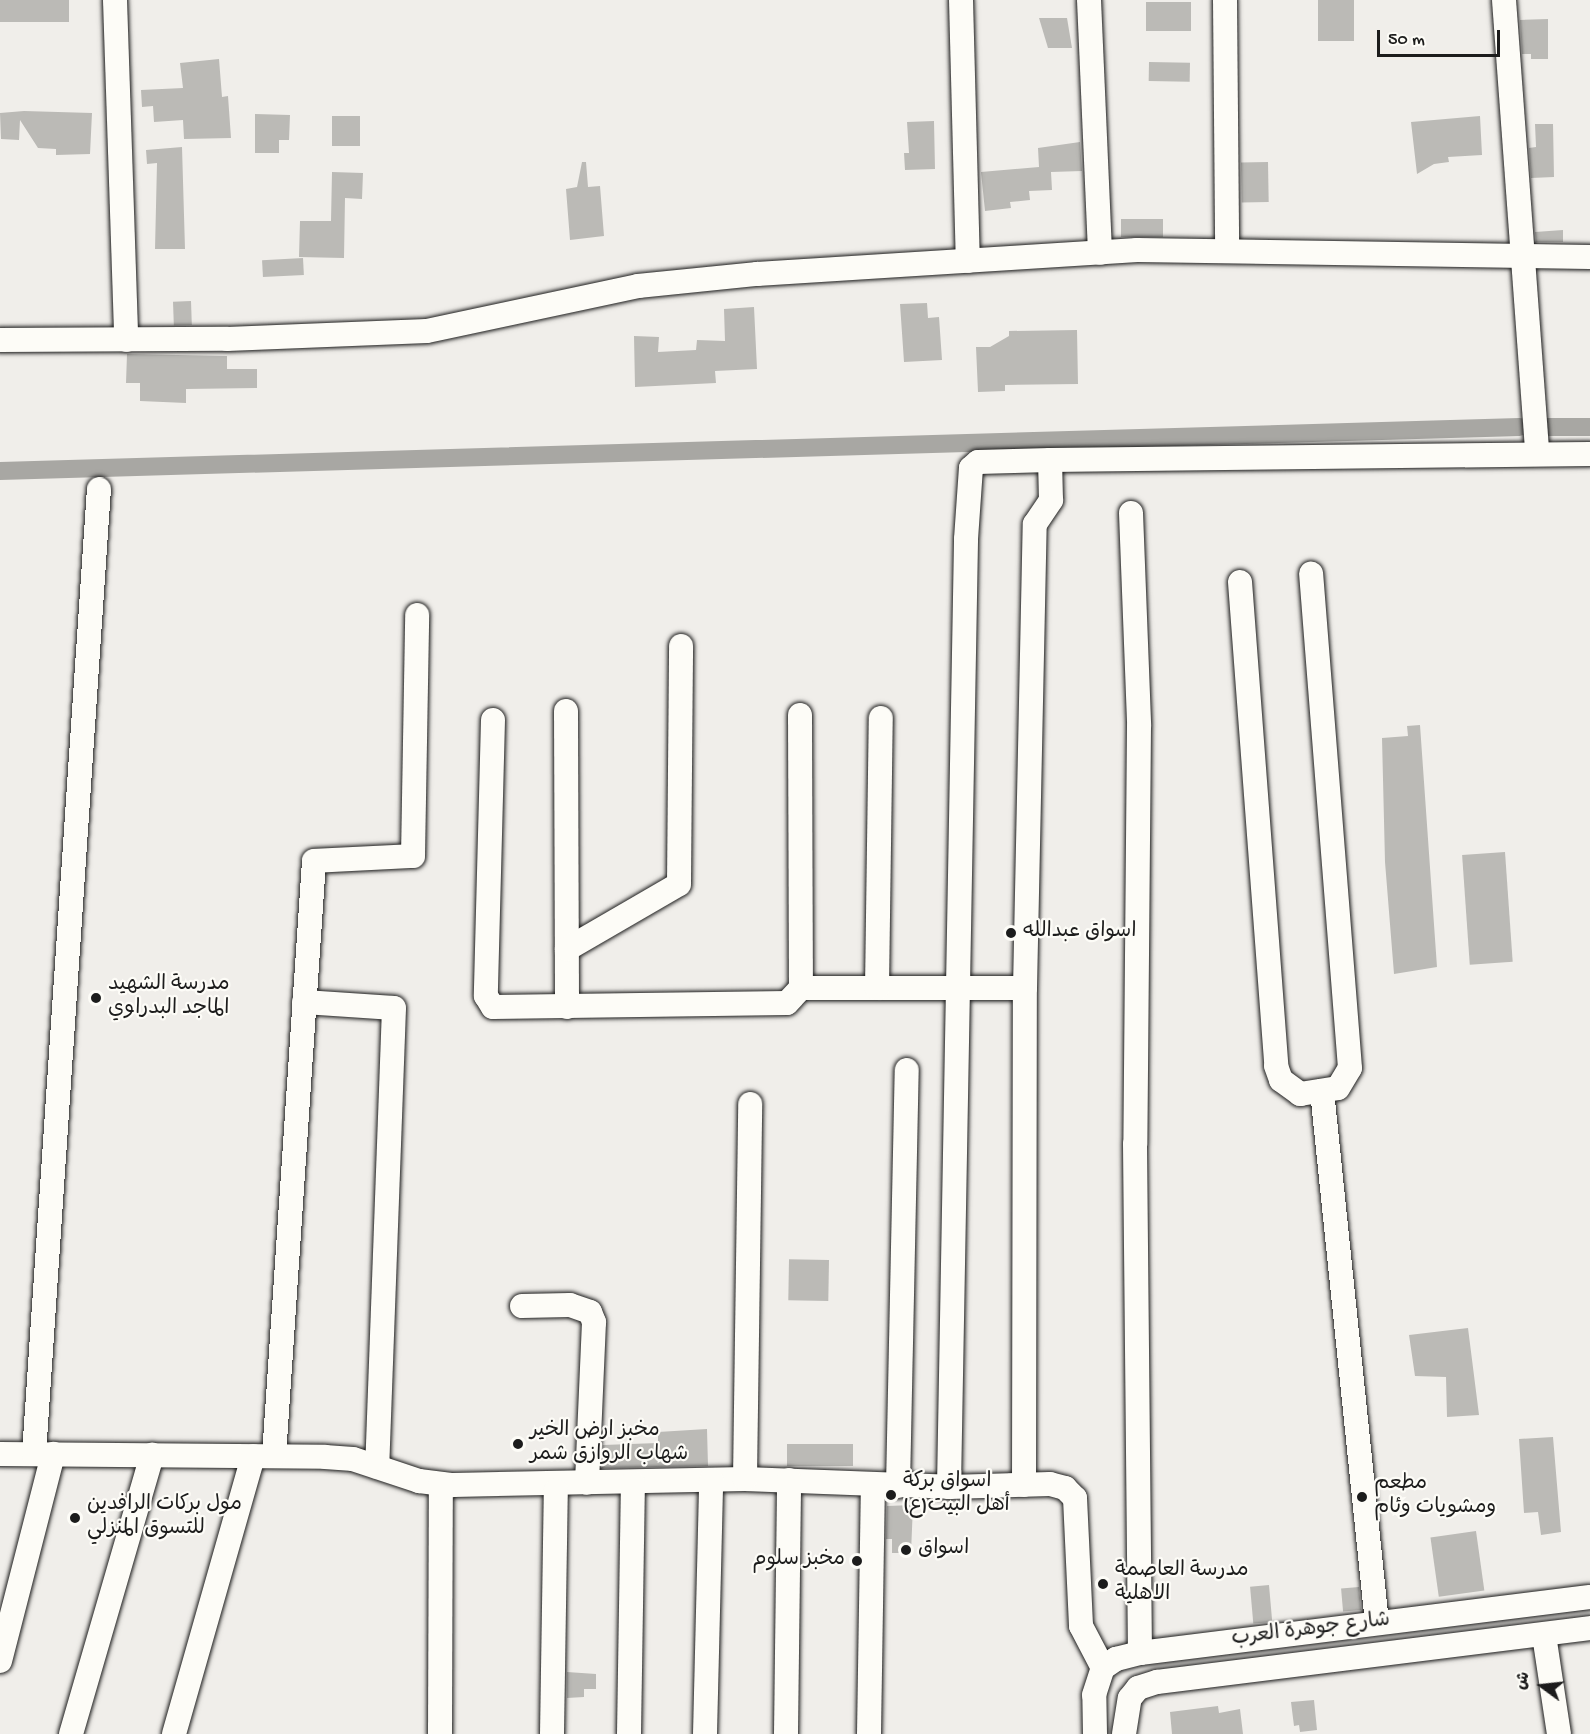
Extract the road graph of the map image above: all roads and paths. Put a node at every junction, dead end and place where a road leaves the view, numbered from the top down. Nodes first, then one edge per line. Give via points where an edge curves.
1 (115, 0) edge
2 (961, 0) edge
3 (1089, 0) edge
4 (1224, 0) edge
5 (1504, 0) edge
6 (1227, 251) junction
7 (1100, 253) junction
8 (1520, 255) junction
9 (1590, 257) edge
10 (968, 261) junction
11 (0, 340) edge
12 (126, 340) junction
13 (1537, 454) junction
14 (1590, 454) edge
15 (1050, 460) junction
16 (99, 489) dead end
17 (1131, 513) dead end
18 (1311, 574) dead end
19 (1240, 582) dead end
20 (417, 615) dead end
21 (681, 646) dead end
22 (566, 711) dead end
23 (800, 715) dead end
24 (881, 718) dead end
25 (494, 720) dead end
26 (567, 949) junction
27 (877, 987) junction
28 (801, 988) junction
29 (957, 988) junction
30 (1025, 988) junction
31 (304, 1002) junction
32 (567, 1007) junction
33 (907, 1070) dead end
34 (1322, 1091) junction
35 (750, 1104) dead end
36 (522, 1306) dead end
37 (0, 1454) edge
38 (44, 1454) junction
39 (152, 1455) junction
40 (263, 1456) junction
41 (377, 1467) junction
42 (745, 1479) junction
43 (711, 1480) junction
44 (789, 1480) junction
45 (587, 1483) junction
46 (633, 1483) junction
47 (441, 1484) junction
48 (873, 1485) junction
49 (1024, 1485) junction
50 (898, 1486) junction
51 (949, 1487) junction
52 (556, 1491) dead end
53 (1590, 1597) edge
54 (1377, 1623) junction
55 (1590, 1628) edge
56 (1544, 1635) junction
57 (1140, 1653) junction
58 (0, 1661) edge
59 (1103, 1668) junction
60 (71, 1734) edge
61 (174, 1734) edge
62 (440, 1734) edge
63 (552, 1734) edge
64 (629, 1734) edge
65 (705, 1734) edge
66 (786, 1734) edge
67 (869, 1734) edge
68 (1095, 1734) edge
69 (1124, 1734) edge
70 (1559, 1734) edge

1 - 12 street
2 - 10 street
3 - 7 street
4 - 6 street
5 - 8 street
6 - 7 street
6 - 8 street
7 - 10 street
8 - 9 street
8 - 13 street
10 - 12 street via 638,286 427,331
11 - 12 street
13 - 14 street
13 - 15 street
15 - 29 street via 978,462 968,478
15 - 30 street via 1051,500 1035,524
16 - 38 street
17 - 57 street via 1139,726 1135,1155
18 - 34 street via 1350,1050 1346,1080 1338,1088
19 - 34 street via 1276,1065 1289,1089 1300,1094
20 - 31 street via 413,856 314,861
21 - 26 street via 679,884
22 - 26 street
23 - 28 street
24 - 27 street
25 - 32 street via 486,996 493,1007 501,1009
26 - 32 street
27 - 28 street
27 - 29 street
28 - 32 street via 787,1003
29 - 30 street
29 - 51 street
30 - 49 street
31 - 40 street
31 - 41 street via 394,1008
33 - 50 street
34 - 54 street
35 - 42 street
36 - 45 street via 570,1305 590,1312 594,1322
37 - 38 street
38 - 39 street
38 - 58 street
39 - 40 street
39 - 60 street
40 - 41 street via 353,1460
40 - 61 street
41 - 47 street
42 - 43 street
42 - 44 street
43 - 46 street
43 - 65 street
44 - 48 street
44 - 66 street
45 - 46 street
45 - 47 street
46 - 64 street
47 - 62 street
48 - 50 street
48 - 67 street
49 - 51 street
49 - 59 street via 1065,1488 1075,1498 1081,1626
50 - 51 street
52 - 63 street
53 - 54 street, شارع جوهرة العرب
54 - 57 street, شارع جوهرة العرب
55 - 56 street, شارع جوهرة العرب
56 - 69 street, شارع جوهرة العرب via 1157,1682 1138,1688 1130,1698
56 - 70 street
57 - 59 street, شارع جوهرة العرب via 1116,1659
59 - 68 street via 1094,1695

